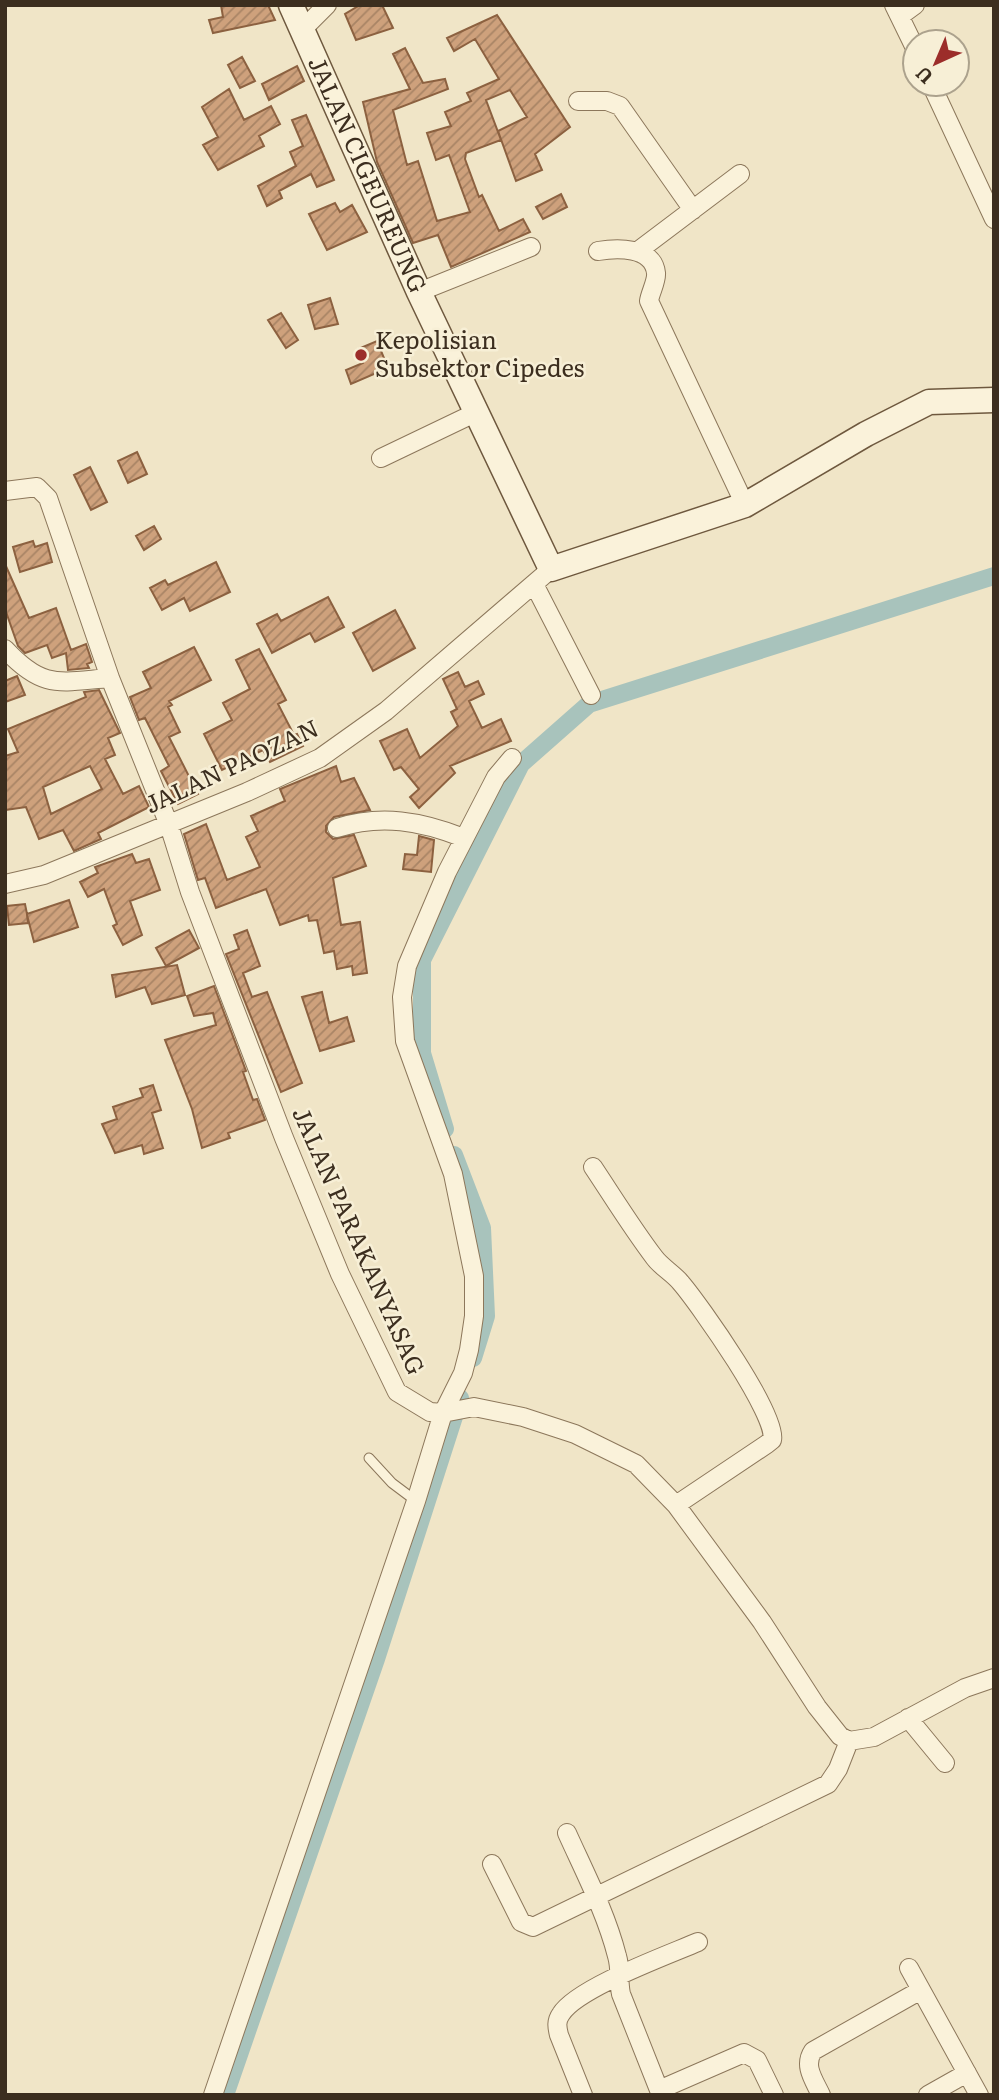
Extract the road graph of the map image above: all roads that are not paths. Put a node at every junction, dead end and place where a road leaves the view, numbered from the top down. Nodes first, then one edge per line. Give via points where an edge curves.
1 (291, 5) edge
2 (327, 5) edge
3 (915, 5) edge
4 (897, 10) edge
5 (906, 28) edge
6 (302, 30) junction
7 (938, 98) edge
8 (578, 101) dead end
9 (740, 174) dead end
10 (693, 210) junction
11 (994, 219) edge
12 (531, 247) dead end
13 (598, 251) dead end
14 (638, 251) junction
15 (419, 292) junction
16 (994, 400) edge
17 (477, 412) junction
18 (381, 457) dead end
19 (5, 491) edge
20 (744, 505) junction
21 (543, 577) junction
22 (5, 649) edge
23 (110, 678) junction
24 (591, 695) dead end
25 (512, 758) dead end
26 (169, 825) junction
27 (337, 828) dead end
28 (464, 838) junction
29 (5, 884) edge
30 (593, 1167) dead end
31 (447, 1413) junction
32 (369, 1458) dead end
33 (416, 1501) junction
34 (676, 1504) junction
35 (994, 1678) edge
36 (908, 1718) junction
37 (849, 1741) junction
38 (945, 1763) dead end
39 (567, 1833) dead end
40 (492, 1864) dead end
41 (595, 1896) junction
42 (698, 1942) dead end
43 (909, 1968) dead end
44 (617, 1978) junction
45 (921, 1990) junction
46 (967, 2073) junction
47 (655, 2093) edge
48 (213, 2095) edge
49 (583, 2095) edge
50 (774, 2095) edge
51 (821, 2095) edge
52 (928, 2095) edge
53 (979, 2095) edge

1 - 6 street, JALAN CIGEUREUNG
2 - 6 street
3 - 4 street
4 - 5 street
6 - 15 street, JALAN CIGEUREUNG
7 - 11 street
8 - 10 street via 620,106
9 - 10 street
10 - 14 street
12 - 15 street
13 - 14 street
14 - 20 street via 657,275 649,301
15 - 17 street, JALAN CIGEUREUNG
16 - 20 street via 954,399 920,405
17 - 18 street
17 - 21 street, JALAN CIGEUREUNG
19 - 23 street, JALAN PARAKANYASAG via 37,487 48,498
20 - 21 street
21 - 24 street
21 - 26 street, JALAN PAOZAN via 354,736 320,758
22 - 23 street via 37,678 72,684
23 - 26 street, JALAN PARAKANYASAG
25 - 28 street via 496,777
26 - 29 street, JALAN PAOZAN via 44,875
26 - 31 street, JALAN PARAKANYASAG via 284,1138 389,1381 402,1398 429,1412
27 - 28 street via 375,818 432,827
28 - 31 street via 407,966 402,997 405,1041 453,1174 474,1276 470,1350
30 - 34 street via 655,1259 683,1284 713,1324 773,1430 772,1440
31 - 33 street
31 - 34 street, JALAN PARAKANYASAG via 474,1408 523,1417 611,1450 636,1464
32 - 33 lane
33 - 48 street
34 - 37 street, JALAN PARAKANYASAG via 817,1707
35 - 36 street
36 - 37 street via 874,1737
36 - 38 street
37 - 41 street via 828,1784
39 - 41 street
40 - 41 street via 515,1912 528,1927
41 - 44 street via 617,1956
42 - 44 street
43 - 45 street
44 - 47 street
44 - 49 street via 565,2008 556,2024
45 - 46 street
45 - 51 street via 813,2051 808,2068
46 - 52 street
46 - 53 street
47 - 50 street via 744,2053 757,2060

